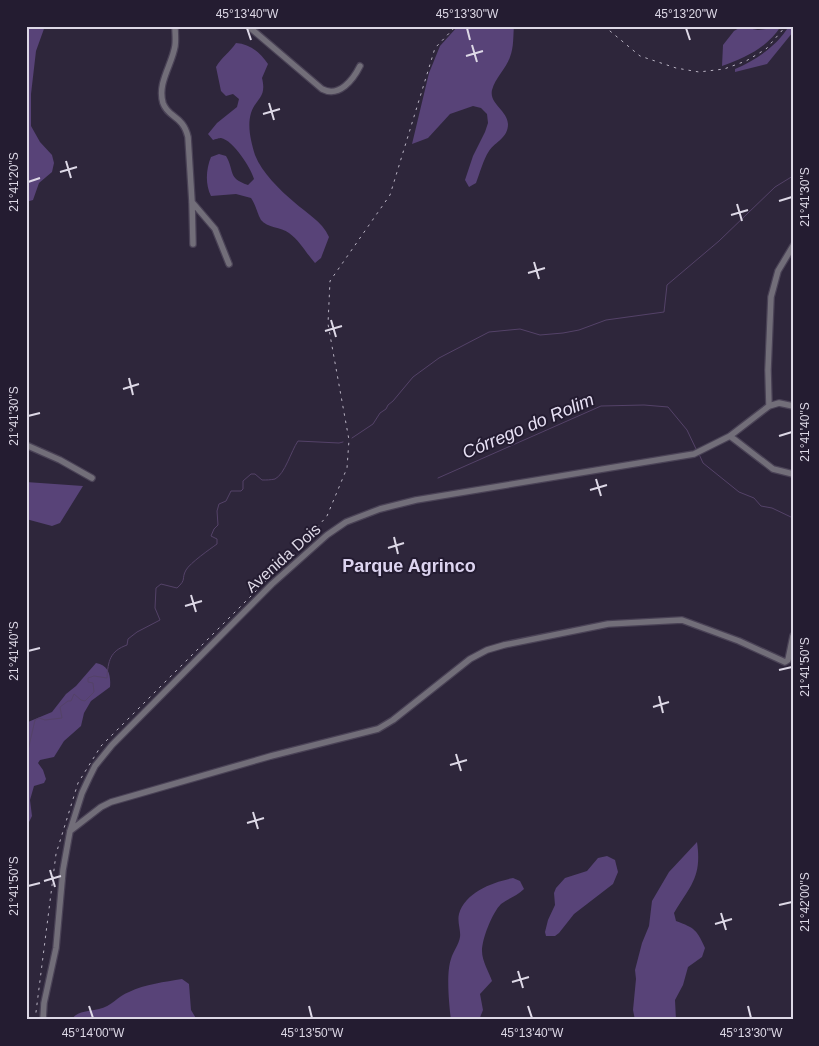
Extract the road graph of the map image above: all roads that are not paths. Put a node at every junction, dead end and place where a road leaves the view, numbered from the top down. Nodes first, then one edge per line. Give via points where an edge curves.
1 (175, 26) edge
2 (248, 26) edge
3 (360, 66) dead end
4 (192, 202) junction
5 (193, 244) dead end
6 (793, 246) edge
7 (229, 264) dead end
8 (769, 406) junction
9 (793, 406) edge
10 (730, 436) junction
11 (26, 445) edge
12 (793, 474) edge
13 (92, 478) dead end
14 (793, 636) edge
15 (70, 831) junction
16 (43, 1020) edge

1 - 4 street via 175,45 163,82 162,97 168,111 186,128
2 - 3 street via 328,93 346,85
4 - 5 street
4 - 7 street via 215,229
6 - 8 street via 778,271 771,297
8 - 9 street via 779,403
8 - 10 street, Avenida Dois
10 - 12 street via 773,469
10 - 15 street, Avenida Dois via 698,452 416,500 346,522 272,584 112,745 89,778
11 - 13 street
14 - 15 street via 785,662 682,620 608,624 504,645 470,659 378,729 110,802
15 - 16 street, Avenida Dois via 56,948

